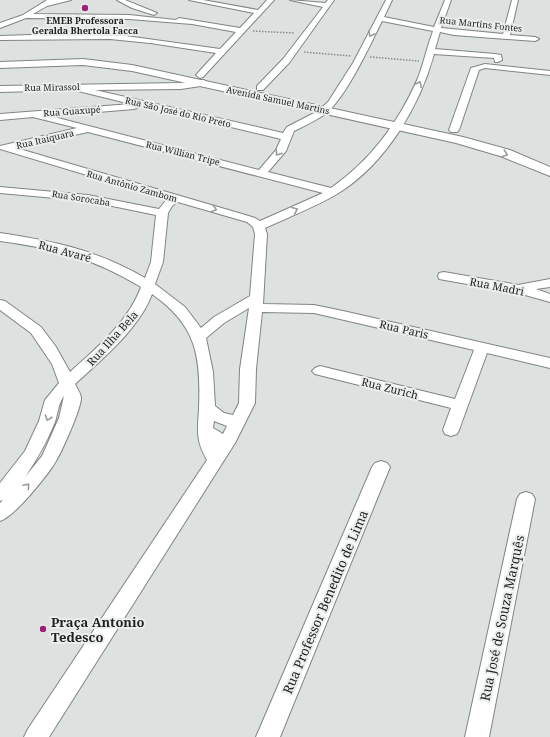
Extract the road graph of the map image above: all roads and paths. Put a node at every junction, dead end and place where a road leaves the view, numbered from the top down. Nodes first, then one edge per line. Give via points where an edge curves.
1 (68, 0) edge
2 (120, 0) edge
3 (192, 0) edge
4 (271, 0) edge
5 (293, 0) edge
6 (389, 0) edge
7 (448, 0) edge
8 (515, 0) edge
9 (51, 2) edge
10 (328, 2) edge
11 (29, 4) dead end
12 (258, 12) junction
13 (25, 16) junction
14 (379, 18) junction
15 (189, 23) junction
16 (0, 26) edge
17 (437, 30) junction
18 (243, 31) junction
19 (305, 34) junction
20 (506, 37) junction
21 (0, 38) edge
22 (535, 39) dead end
23 (430, 50) junction
24 (223, 52) junction
25 (294, 52) junction
26 (360, 57) junction
27 (0, 59) edge
28 (427, 61) junction
29 (498, 61) dead end
30 (0, 65) edge
31 (550, 73) edge
32 (183, 75) junction
33 (204, 79) junction
34 (154, 86) junction
35 (71, 87) junction
36 (260, 88) junction
37 (0, 89) edge
38 (143, 104) junction
39 (328, 107) junction
40 (32, 114) junction
41 (0, 116) edge
42 (399, 123) junction
43 (89, 129) junction
44 (454, 130) junction
45 (286, 136) junction
46 (2, 149) edge
47 (550, 160) edge
48 (550, 172) edge
49 (262, 173) junction
50 (0, 190) edge
51 (334, 192) junction
52 (176, 198) junction
53 (162, 213) junction
54 (259, 226) junction
55 (0, 237) edge
56 (444, 276) dead end
57 (550, 283) edge
58 (148, 286) junction
59 (520, 289) junction
60 (550, 298) edge
61 (256, 303) junction
62 (0, 304) edge
63 (195, 331) junction
64 (482, 347) junction
65 (550, 363) edge
66 (320, 371) dead end
67 (66, 384) junction
68 (459, 406) junction
69 (208, 408) junction
70 (240, 420) junction
71 (451, 430) dead end
72 (205, 431) junction
73 (227, 443) junction
74 (216, 461) junction
75 (381, 467) dead end
76 (0, 494) edge
77 (526, 499) dead end
78 (0, 514) edge
79 (36, 737) edge
80 (268, 737) edge
81 (478, 737) edge

1 - 9 street
2 - 15 street via 134,7
3 - 12 street
4 - 12 street
5 - 10 street
6 - 14 street
7 - 17 street
8 - 20 street
9 - 11 street via 39,1
9 - 13 street
10 - 19 street
12 - 18 street
13 - 15 street via 129,17
13 - 16 street
14 - 17 street, Rua Martins Fontes
14 -> 26 street
15 - 18 street
17 - 20 street, Rua Martins Fontes
17 - 23 street
18 - 19 path
18 - 24 street
19 - 25 street
20 - 22 street, Rua Martins Fontes
21 - 24 street via 121,38
23 - 28 street
23 - 29 street via 495,56 498,57
24 - 33 street
25 - 26 path
25 - 36 street
26 - 28 path
26 - 39 street
27 - 32 main road, Avenida Samuel Martins via 94,57 122,60
42 -> 28 street via 422,77
30 - 32 main road, Avenida Samuel Martins via 93,63
31 - 44 street via 484,66 475,68
32 - 33 main road, Avenida Samuel Martins
32 - 34 street via 168,83
33 - 34 street via 189,86
33 - 36 main road, Avenida Samuel Martins
33 - 39 main road, Avenida Samuel Martins
34 - 35 street, Rua Mirassol
35 - 37 street, Rua Mirassol
35 - 38 street, Rua São José do Rio Preto
36 - 39 main road, Avenida Samuel Martins
38 - 40 street, Rua Guaxupé via 125,108
38 - 45 street, Rua São José do Rio Preto
39 - 42 main road, Avenida Samuel Martins
39 - 45 street via 293,127
40 - 41 street, Rua Guaxupé
40 - 43 street, Rua Willian Tripe
42 - 44 main road, Avenida Samuel Martins
42 -> 48 main road, Avenida Samuel Martins via 482,146
42 - 51 street via 367,163 345,185
43 - 46 street, Rua Itaiquara
43 - 49 street, Rua Willian Tripe
44 - 47 main road, Avenida Samuel Martins via 513,146
45 -> 49 street via 281,151
46 - 52 street, Rua Antônio Zambom
49 - 51 street, Rua Willian Tripe
50 - 53 street, Rua Sorocaba via 88,198
54 -> 51 street
52 - 53 street via 167,204
52 -> 54 street, Rua Antônio Zambom via 251,220
53 - 58 street via 157,262
54 - 61 street via 261,234
55 - 58 street, Rua Avaré via 78,252 119,269
56 - 59 street, Rua Madri
57 - 59 street
58 - 63 street, Rua Avaré via 175,307
58 - 67 street, Rua Ilha Bela via 141,305 109,345
59 - 60 street, Rua Madri
61 - 63 street
61 - 64 street, Rua Paris via 314,309
61 - 70 street via 246,403
62 - 67 street via 36,330 59,364
63 - 69 street
64 - 65 street, Rua Paris
64 - 68 street
66 - 68 street, Rua Zurich
67 -> 76 street, Rua Ilha Bela via 53,400 47,421 32,453
78 -> 67 street via 49,459 73,398
68 - 71 street
69 - 70 street via 217,418 225,421
69 - 72 street
70 - 73 street
72 - 73 street
72 - 74 street via 208,447
73 - 74 street
74 - 79 street
75 - 80 street, Rua Professor Benedito de Lima
77 - 81 street, Rua José de Souza Marquês

